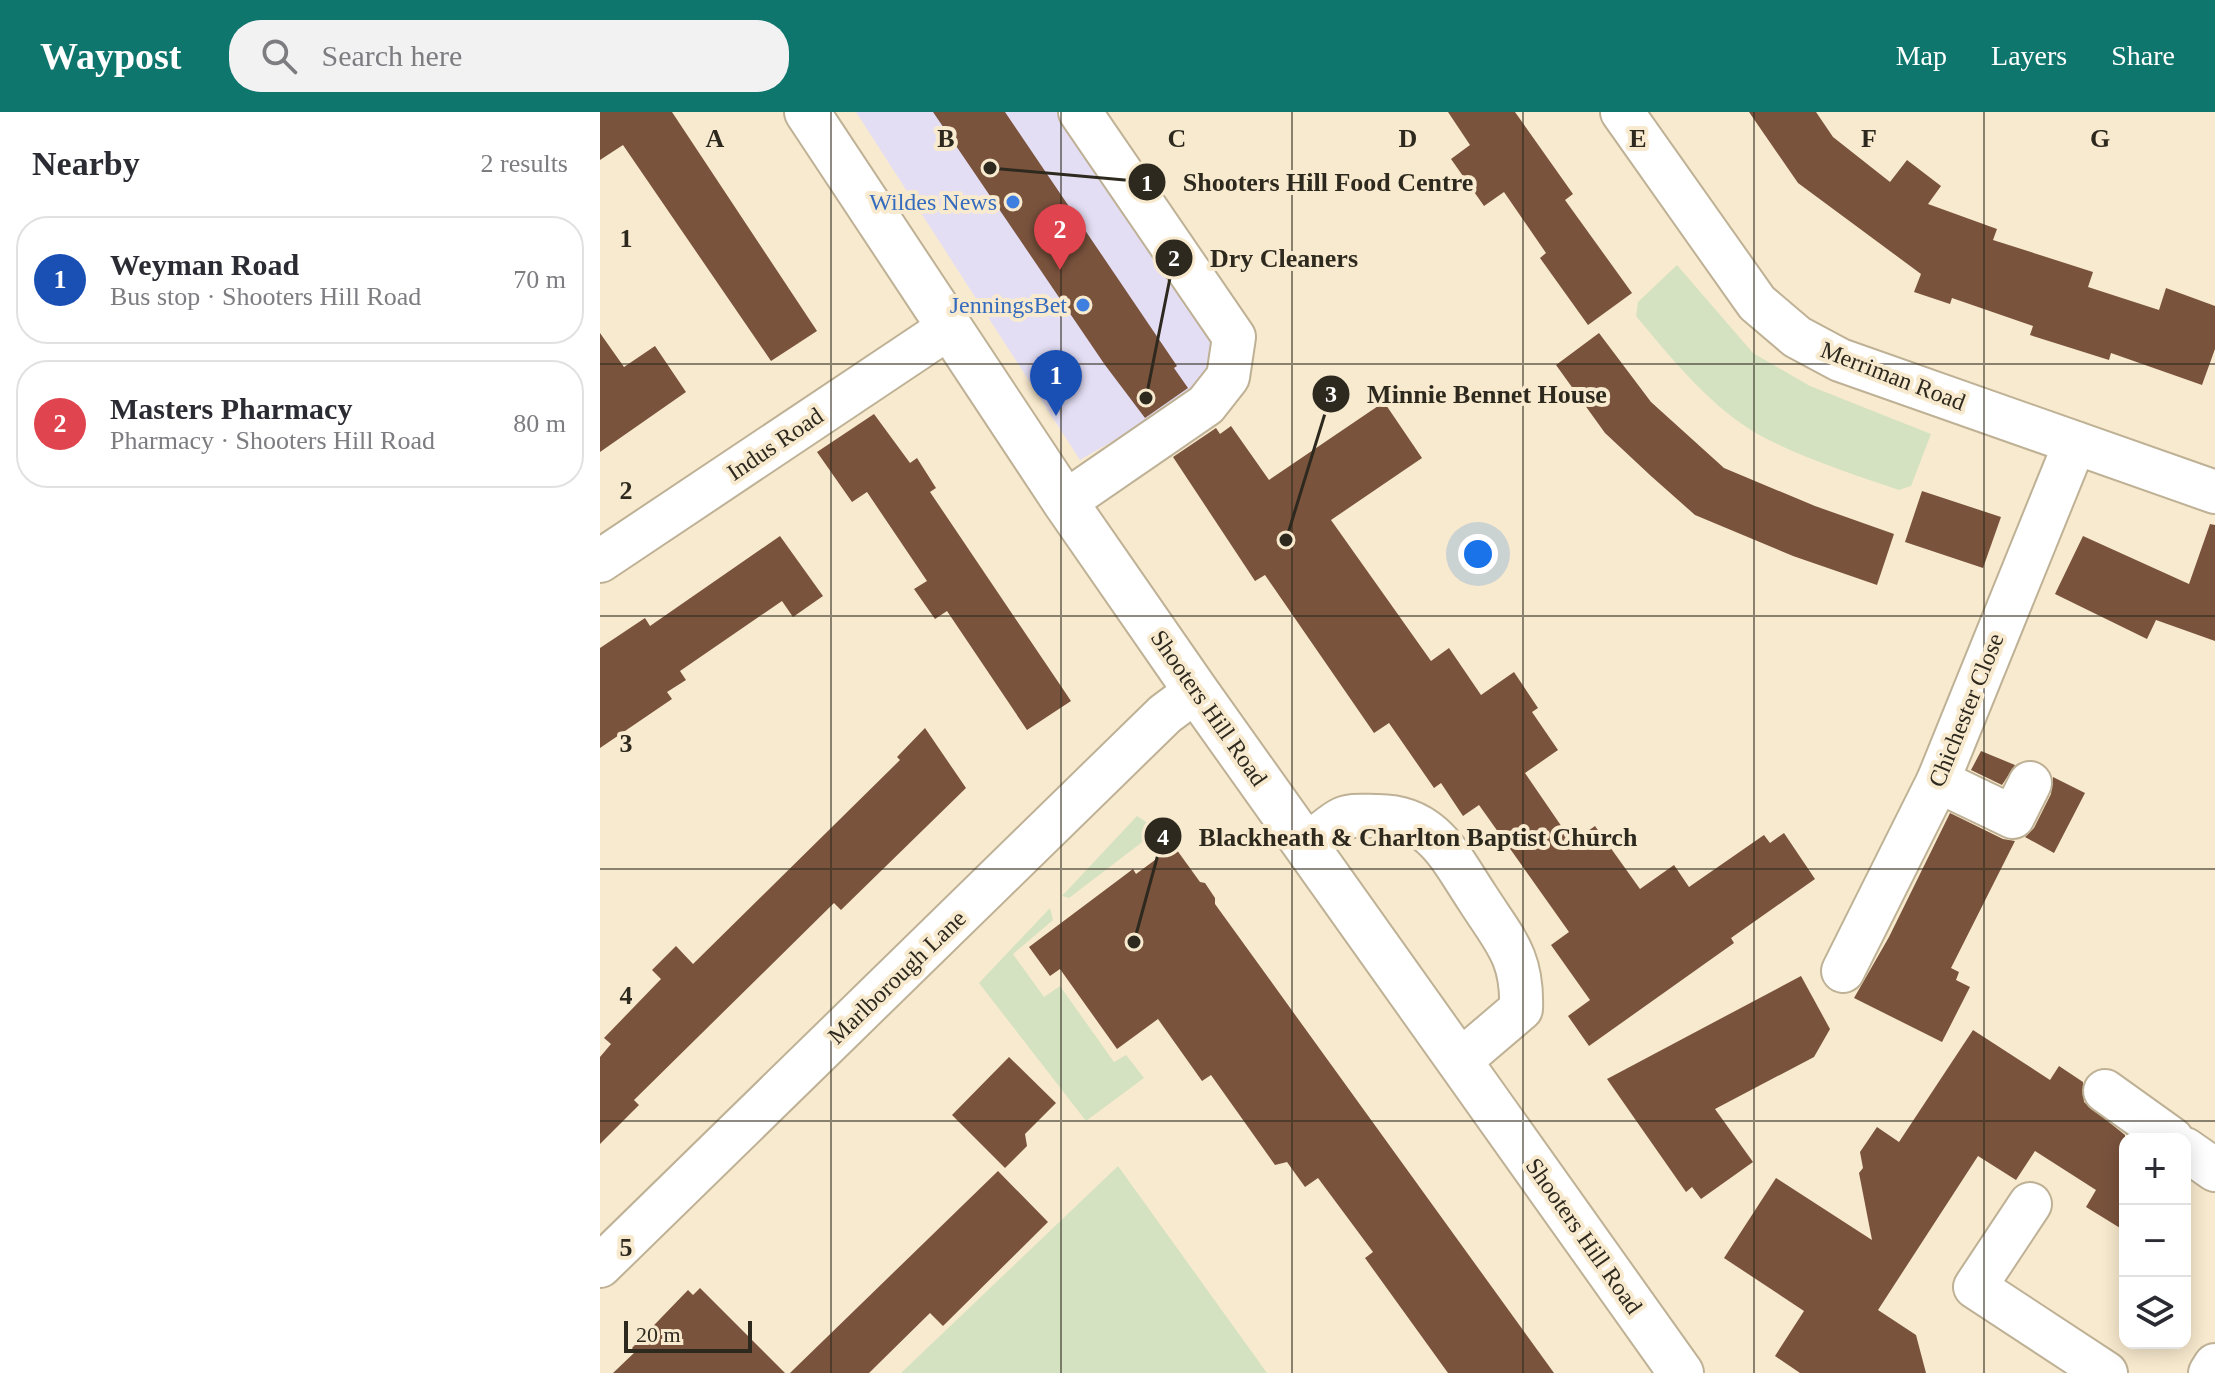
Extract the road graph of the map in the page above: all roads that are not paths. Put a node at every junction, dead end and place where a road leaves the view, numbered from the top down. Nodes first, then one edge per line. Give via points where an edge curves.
1 (807, 112) edge
2 (1080, 112) edge
3 (1622, 112) edge
4 (950, 327) junction
5 (2075, 443) junction
6 (2215, 492) edge
7 (1065, 502) junction
8 (600, 561) edge
9 (1196, 691) junction
10 (1938, 781) junction
11 (2030, 783) dead end
12 (1306, 846) junction
13 (1843, 971) dead end
14 (1460, 1061) junction
15 (2105, 1091) dead end
16 (2164, 1133) edge
17 (2191, 1153) edge
18 (2215, 1170) edge
19 (2030, 1204) dead end
20 (600, 1266) edge
21 (2215, 1365) edge
22 (1681, 1373) edge
23 (2106, 1373) edge
24 (2210, 1373) edge

1 - 4 main road, Shooters Hill Road
2 - 7 street via 1234,337 1228,377 1206,405
3 - 5 street, Merriman Road via 1757,303 1797,337 1840,360
4 - 7 main road, Shooters Hill Road
4 - 8 street, Indus Road
5 - 6 street, Merriman Road
5 - 10 street, Chichester Close
7 - 9 main road, Shooters Hill Road
9 - 12 main road, Shooters Hill Road
9 - 20 street, Marlborough Lane via 1165,714
10 - 11 street via 2013,817
10 - 13 street, Chichester Close
12 - 14 main road, Shooters Hill Road
12 - 14 street via 1340,820 1383,816 1405,818 1427,829 1446,852 1508,946 1522,977 1521,1009
14 - 22 main road, Shooters Hill Road
15 - 16 street
17 - 18 street
19 - 23 street via 1975,1287
21 - 24 street

